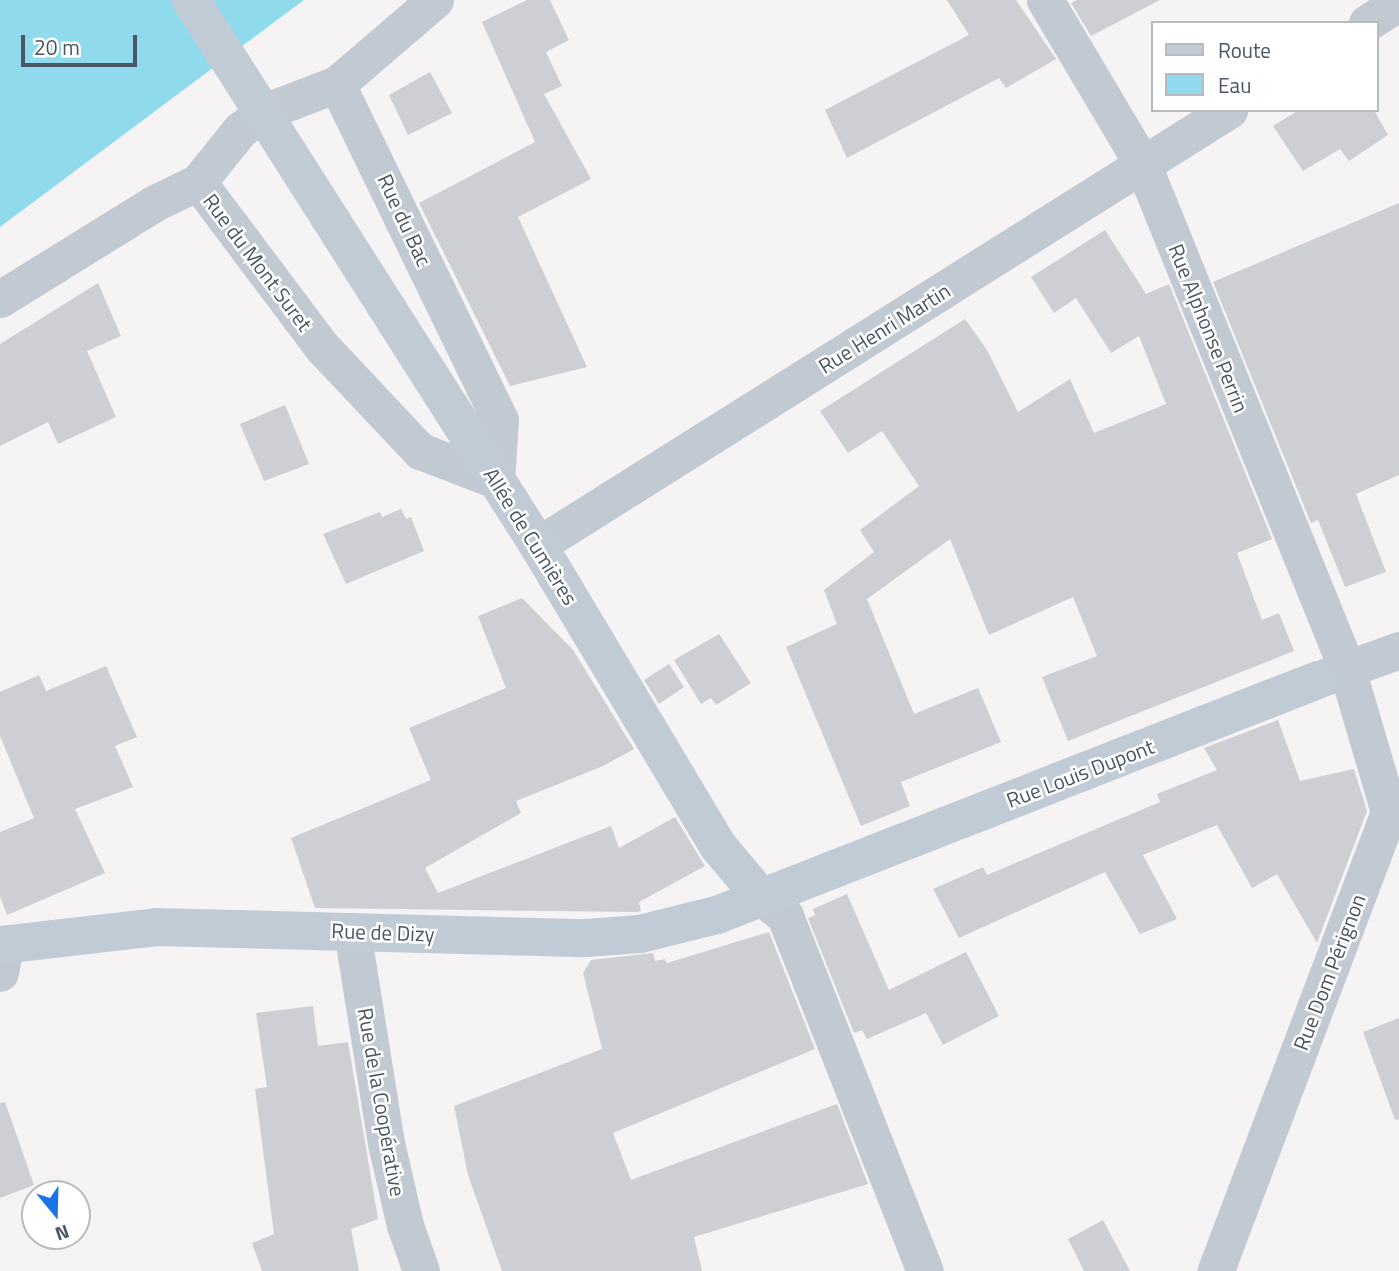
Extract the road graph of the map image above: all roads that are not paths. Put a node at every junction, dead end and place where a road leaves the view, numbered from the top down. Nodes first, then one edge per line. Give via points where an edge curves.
1 (191, 0) edge
2 (435, 0) edge
3 (1045, 0) edge
4 (1399, 2) edge
5 (1370, 21) edge
6 (337, 84) junction
7 (1226, 112) edge
8 (1143, 165) junction
9 (198, 182) junction
10 (0, 299) edge
11 (496, 480) junction
12 (538, 545) junction
13 (1399, 650) edge
14 (1332, 674) junction
15 (761, 897) junction
16 (352, 931) junction
17 (2, 954) edge
18 (421, 1271) edge
19 (925, 1271) edge
20 (1216, 1271) edge

1 - 11 main road, Allée de Cumières
2 - 6 street
3 - 8 street, Rue Alphonse Perrin
4 - 5 street
6 - 9 street via 256,118 240,130
6 - 11 street, Rue du Bac via 500,420
7 - 8 street, Rue Henri Martin
8 - 12 street, Rue Henri Martin
8 - 14 street, Rue Alphonse Perrin
9 - 10 street, Rue du Mont Suret via 153,204
9 - 11 street, Rue du Mont Suret via 322,347 420,451
11 - 12 main road, Allée de Cumières
12 - 15 main road, Allée de Cumières via 718,846
13 - 14 street, Rue Louis Dupont
14 - 15 main road, Rue Louis Dupont
14 - 20 street, Rue Dom Pérignon via 1389,812
15 - 16 main road, Rue de Dizy via 717,915 640,934 586,938
15 - 19 street via 785,916
16 - 17 main road, Rue de Dizy via 157,927
16 - 18 street, Rue de la Coopérative via 386,1143

